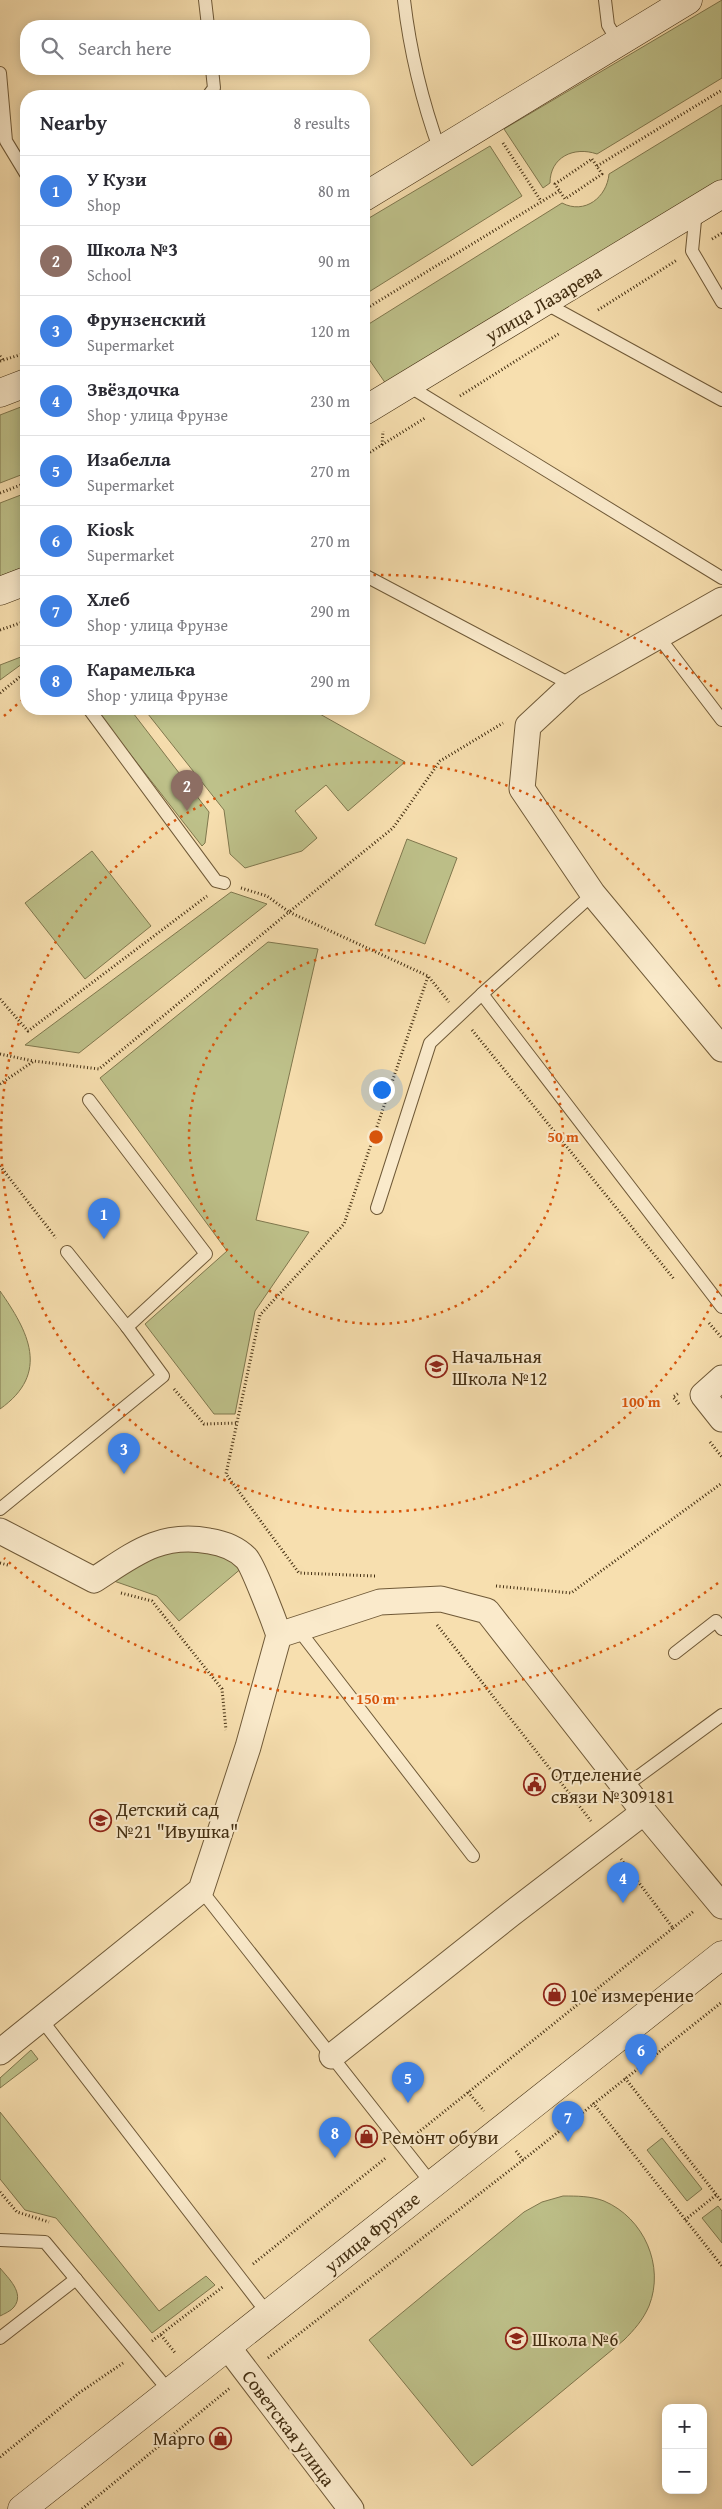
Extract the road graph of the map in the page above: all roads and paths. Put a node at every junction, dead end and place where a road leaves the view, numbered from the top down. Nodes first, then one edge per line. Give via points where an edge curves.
1 (206, 0) edge
2 (404, 0) edge
3 (605, 0) edge
4 (688, 0) edge
5 (208, 20) edge
6 (618, 42) junction
7 (0, 73) edge
8 (213, 75) edge
9 (212, 90) edge
10 (722, 90) edge
11 (489, 121) junction
12 (3, 143) edge
13 (440, 150) junction
14 (20, 166) edge
15 (597, 166) junction
16 (559, 191) junction
17 (370, 193) edge
18 (722, 194) edge
19 (541, 201) junction
20 (696, 210) junction
21 (722, 233) edge
22 (692, 251) junction
23 (543, 302) junction
24 (722, 302) edge
25 (370, 306) edge
26 (579, 322) junction
27 (20, 355) edge
28 (0, 356) edge
29 (2, 360) edge
30 (20, 385) edge
31 (407, 385) junction
32 (0, 393) edge
33 (722, 400) edge
34 (370, 407) edge
35 (442, 407) junction
36 (370, 452) edge
37 (20, 485) edge
38 (0, 493) edge
39 (370, 578) edge
40 (722, 578) edge
41 (20, 583) edge
42 (0, 591) edge
43 (722, 600) edge
44 (20, 623) edge
45 (0, 630) edge
46 (658, 636) junction
47 (20, 677) edge
48 (572, 685) junction
49 (0, 693) edge
50 (93, 715) edge
51 (722, 720) edge
52 (505, 722) dead end
53 (224, 883) junction
54 (593, 894) junction
55 (289, 912) junction
56 (428, 976) junction
57 (482, 994) junction
58 (0, 999) edge
59 (460, 1015) junction
60 (722, 1050) edge
61 (0, 1054) edge
62 (34, 1061) junction
63 (0, 1084) edge
64 (89, 1100) dead end
65 (0, 1166) edge
66 (377, 1208) dead end
67 (67, 1252) joint
68 (678, 1284) dead end
69 (722, 1307) edge
70 (703, 1315) dead end
71 (127, 1327) junction
72 (722, 1338) edge
73 (163, 1376) junction
74 (722, 1378) edge
75 (722, 1419) edge
76 (237, 1423) junction
77 (722, 1483) edge
78 (0, 1508) edge
79 (0, 1531) edge
80 (0, 1563) edge
81 (10, 1566) dead end
82 (376, 1576) dead end
83 (493, 1586) dead end
84 (114, 1591) dead end
85 (417, 1599) junction
86 (722, 1629) edge
87 (288, 1632) junction
88 (675, 1653) dead end
89 (722, 1715) edge
90 (226, 1738) dead end
91 (624, 1787) junction
92 (644, 1812) junction
93 (607, 1840) junction
94 (473, 1856) dead end
95 (201, 1890) junction
96 (722, 1906) edge
97 (722, 1955) edge
98 (722, 2002) edge
99 (41, 2019) junction
100 (0, 2052) edge
101 (332, 2056) junction
102 (625, 2078) junction
103 (593, 2103) junction
104 (402, 2145) junction
105 (432, 2184) junction
106 (716, 2195) junction
107 (722, 2202) edge
108 (685, 2220) junction
109 (0, 2240) edge
110 (722, 2266) edge
111 (239, 2276) junction
112 (76, 2279) junction
113 (268, 2314) junction
114 (0, 2338) edge
115 (228, 2346) junction
116 (138, 2353) junction
117 (248, 2374) junction
118 (170, 2392) junction
119 (0, 2456) edge
120 (22, 2509) edge
121 (82, 2509) edge
122 (351, 2509) edge

1 - 5 lane
2 - 13 lane via 410,50
3 - 6 lane via 608,25
4 - 6 main road
6 - 11 main road
7 - 12 lane
8 - 9 lane
10 - 15 path
11 - 13 main road
11 - 19 path
12 - 14 lane
13 - 17 main road
15 - 16 path via 592,159 555,184
15 - 16 path via 602,174 564,199
16 - 19 path
18 - 20 main road, улица Лазарева
19 - 25 path
20 - 22 lane
20 - 23 main road, улица Лазарева
21 - 22 path
22 - 24 lane
22 - 26 path
23 - 26 lane
23 - 31 main road, улица Лазарева
26 - 33 lane
26 - 35 path
27 - 29 path
28 - 29 path
30 - 32 main road
31 - 34 main road, улица Лазарева
31 - 35 lane
35 - 36 path
35 - 40 lane
37 - 38 path
39 - 48 lane
41 - 42 main road
43 - 46 street
44 - 45 path
46 - 48 street
46 - 51 lane
47 - 49 path
48 - 54 street via 528,726 522,789
50 - 53 lane via 216,881
52 - 55 path via 440,762 393,828
53 - 55 path via 267,896
53 - 58 path via 28,1031
54 - 57 lane
54 - 60 street
55 - 56 path
55 - 62 path via 99,1069
56 - 59 path
56 - 76 path via 344,1224 260,1315
57 - 59 lane
57 - 69 lane
59 - 66 lane via 430,1043
59 - 68 path
61 - 62 path
62 - 63 path
64 - 71 lane via 206,1254
65 - 67 path
67 - 71 lane
70 - 72 path
71 - 73 lane
73 - 76 path via 204,1424
73 - 78 lane
74 - 75 street via 703,1395
76 - 82 path via 226,1474 298,1573
77 - 83 path via 571,1593
79 - 87 street via 94,1580 165,1540 195,1538 224,1544 247,1558
80 - 81 path
84 - 90 path via 152,1601 222,1689
85 - 87 street via 380,1602
85 - 91 street via 442,1599 487,1611
85 - 93 path
86 - 88 lane via 716,1621
87 - 94 lane
87 - 95 street
89 - 91 lane
91 - 92 street
92 - 93 street
92 - 96 street
93 - 101 street
93 - 104 path via 673,1928
95 - 99 street
95 - 101 lane
97 - 105 main road, улица Фрунзе
98 - 102 path
99 - 100 street
99 - 111 lane
101 - 104 lane
102 - 103 path
102 - 106 path
103 - 108 path
103 - 117 path
104 - 105 lane
104 - 111 path
105 - 113 main road, улица Фрунзе
106 - 107 path
106 - 108 path
108 - 110 path
109 - 112 lane via 45,2242
111 - 113 lane
111 - 116 path
112 - 114 lane
112 - 116 lane
113 - 115 main road, улица Фрунзе
115 - 117 street, Советская улица
115 - 118 main road, улица Фрунзе
116 - 118 lane
116 - 119 path via 79,2393
117 - 121 path
117 - 122 street, Советская улица
118 - 120 main road, улица Фрунзе

